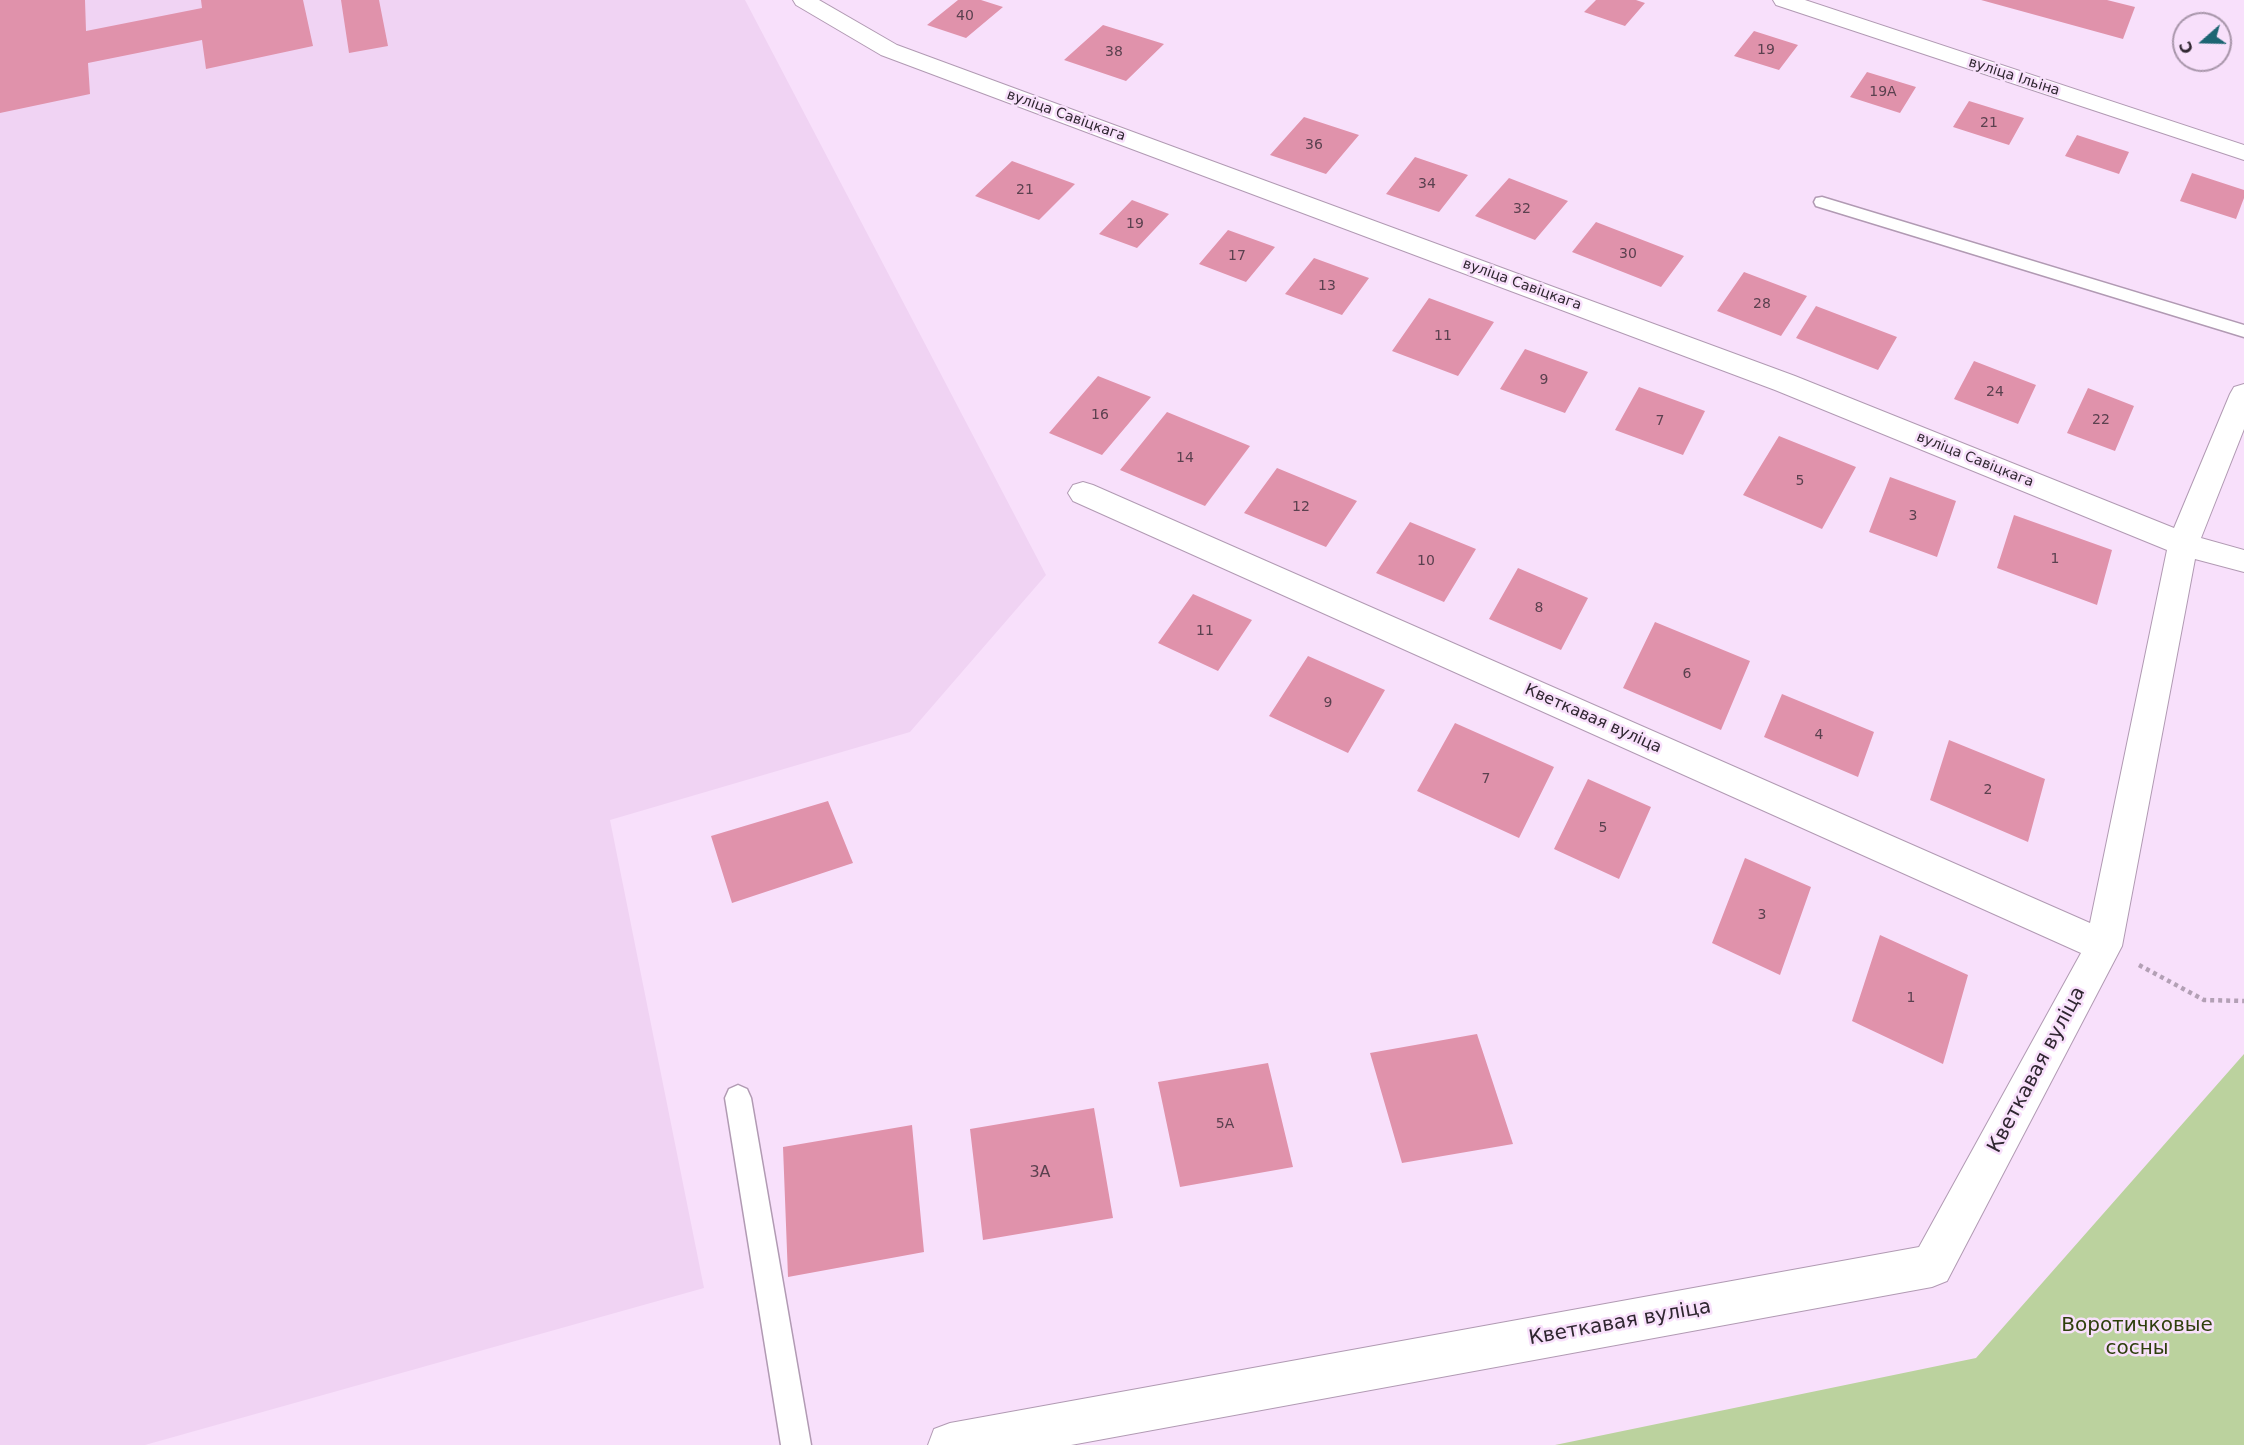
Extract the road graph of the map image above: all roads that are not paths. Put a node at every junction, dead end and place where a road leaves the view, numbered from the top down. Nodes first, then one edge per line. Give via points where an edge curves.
1 (804, 0) edge
2 (1784, 0) edge
3 (2244, 153) edge
4 (1822, 202) dead end
5 (2244, 331) edge
6 (2244, 394) edge
7 (1083, 493) dead end
8 (2183, 544) junction
9 (2244, 561) edge
10 (2104, 946) junction
11 (738, 1098) dead end
12 (796, 1445) edge
13 (950, 1445) edge

1 - 8 street, вуліца Савіцкага via 889,50 1785,383
2 - 3 street, вуліца Ільіна
4 - 5 lane
6 - 8 street, Кветкавая вуліца
7 - 10 street, Кветкавая вуліца
8 - 9 street, вуліца Савіцкага
8 - 10 street, Кветкавая вуліца
10 - 13 street, Кветкавая вуліца via 1932,1266
11 - 12 lane

